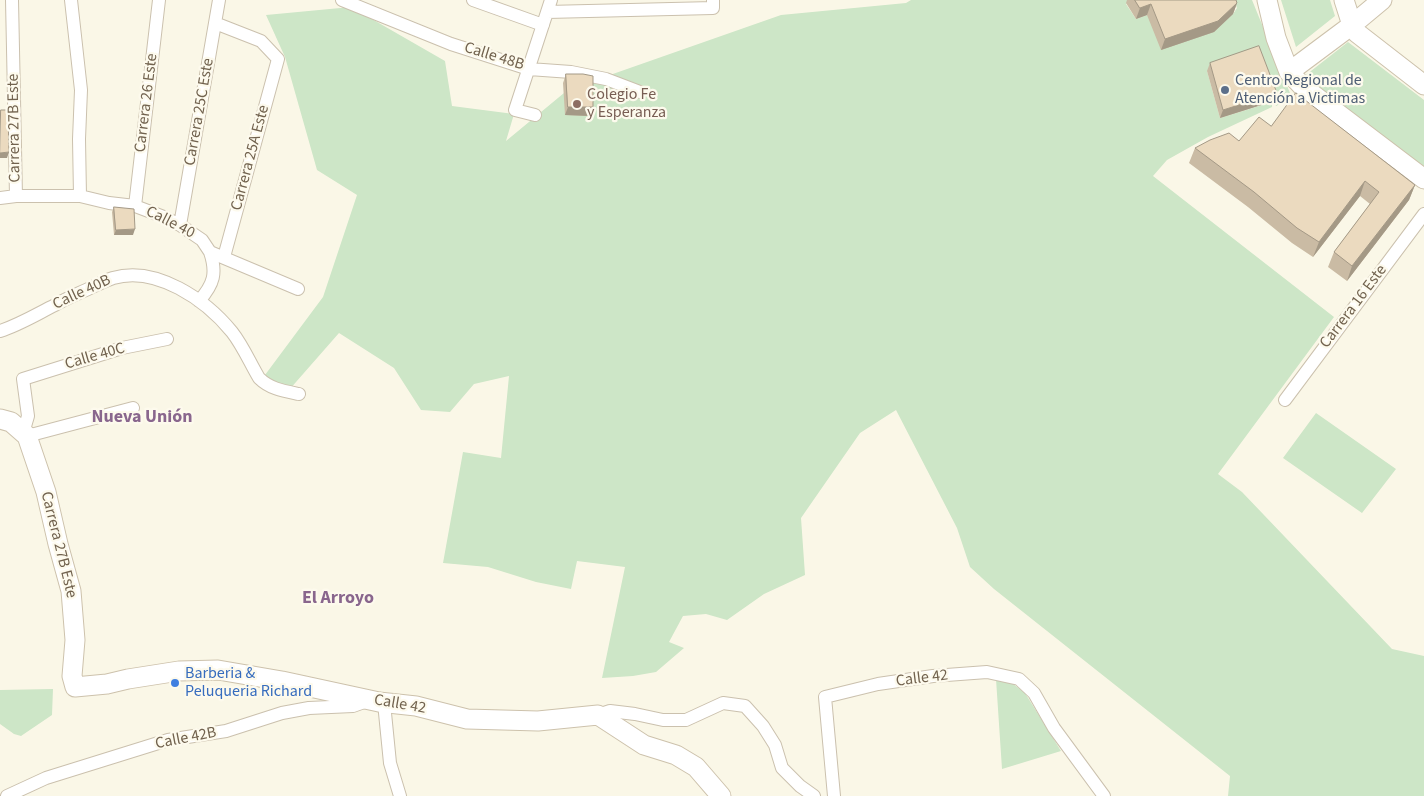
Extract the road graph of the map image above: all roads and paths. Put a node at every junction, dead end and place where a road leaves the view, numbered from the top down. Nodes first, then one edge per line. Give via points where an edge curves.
1 (12, 0) edge
2 (71, 0) edge
3 (159, 0) edge
4 (219, 0) edge
5 (473, 0) edge
6 (1267, 0) edge
7 (1344, 0) edge
8 (1382, 0) edge
9 (347, 2) edge
10 (713, 4) edge
11 (549, 6) edge
12 (215, 23) junction
13 (1352, 24) junction
14 (543, 25) junction
15 (529, 69) junction
16 (1289, 72) junction
17 (1424, 85) edge
18 (640, 92) dead end
19 (535, 115) dead end
20 (1424, 179) edge
21 (16, 196) junction
22 (80, 196) junction
23 (0, 198) edge
24 (135, 206) junction
25 (1424, 214) edge
26 (180, 225) junction
27 (210, 252) junction
28 (224, 257) junction
29 (298, 289) dead end
30 (199, 301) junction
31 (0, 331) edge
32 (167, 338) dead end
33 (23, 378) joint
34 (299, 394) dead end
35 (1285, 400) dead end
36 (133, 408) dead end
37 (0, 419) edge
38 (25, 434) junction
39 (75, 686) joint
40 (377, 702) junction
41 (598, 715) junction
42 (1100, 795) edge
43 (7, 796) edge
44 (400, 796) edge
45 (721, 796) edge
46 (814, 796) edge
47 (834, 796) edge

1 - 21 street, Carrera 27B Este
2 - 22 street via 81,90
3 - 24 street, Carrera 26 Este
4 - 12 street, Carrera 25C Este
5 - 14 street
6 - 16 street
7 - 13 street
8 - 13 street
9 - 15 street, Calle 48B via 451,44
10 - 11 street
11 - 14 street
12 - 26 street, Carrera 25C Este
12 - 28 street, Carrera 25A Este via 262,41 278,59
13 - 16 street
13 - 17 street via 1367,42
14 - 15 street
15 - 18 street, Calle 48B via 606,79
15 - 19 street via 516,110
16 - 20 street via 1303,87
21 - 22 street, Calle 40
21 - 23 street, Calle 40
22 - 24 street, Calle 40
24 - 26 street, Calle 40
25 - 35 street, Carrera 16 Este
26 - 27 street, Calle 40 via 202,240
27 - 28 street, Calle 40
27 - 30 street via 214,278
28 - 29 street, Calle 40
30 - 31 street, Calle 40B via 185,291 149,276 115,277
30 - 34 street, Calle 40B via 233,333 264,384
32 - 33 street, Calle 40C
33 - 38 street, Carrera 27B Este via 28,416
36 - 38 street
37 - 38 street via 11,422
38 - 39 street, Carrera 27B Este via 46,492 71,591 75,640 72,676
39 - 40 street, Calle 42 via 107,684 179,671 218,670
40 - 41 street, Calle 42 via 416,706 467,719 538,722
40 - 43 street, Calle 42B via 309,708 226,731 168,740 46,778
40 - 44 street
41 - 45 street via 644,745 676,755 696,767
41 - 46 street, Calle 42 via 610,711 663,720 686,720 723,703 745,706 775,745 782,768
42 - 47 street, Calle 42 via 1034,693 1019,679 987,672 878,684 825,697

